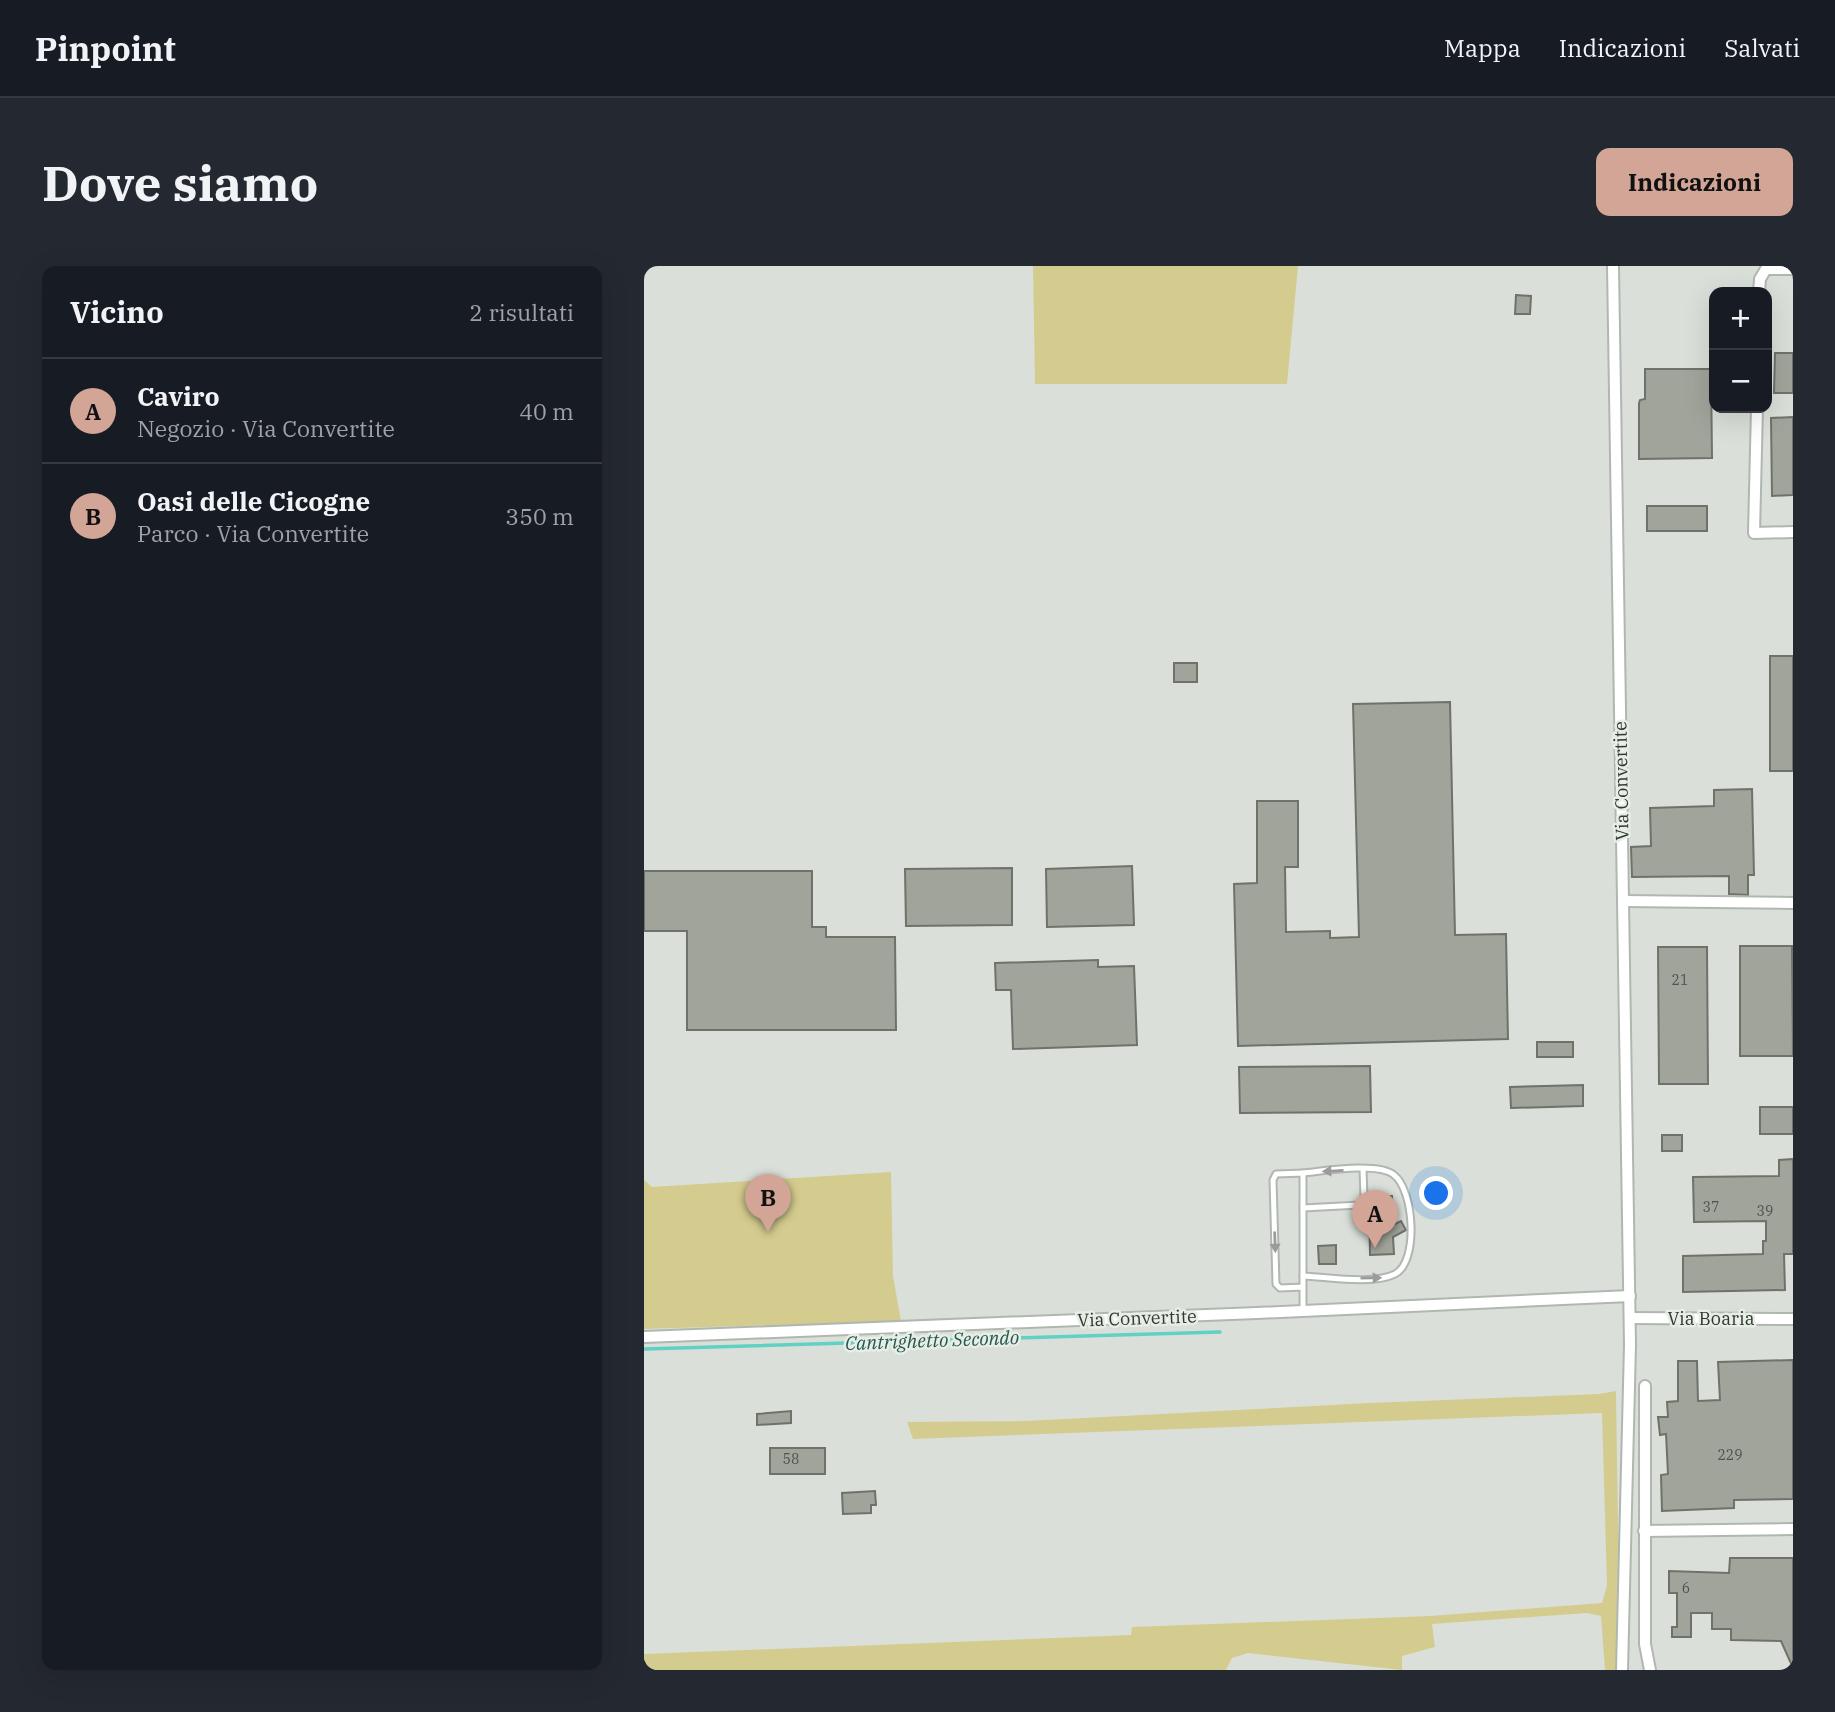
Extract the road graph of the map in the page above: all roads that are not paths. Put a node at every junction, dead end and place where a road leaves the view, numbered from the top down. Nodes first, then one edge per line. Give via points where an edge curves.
1 (1613, 266) edge
2 (1793, 269) edge
3 (1759, 287) edge
4 (1757, 413) edge
5 (1793, 532) edge
6 (1623, 901) junction
7 (1793, 903) edge
8 (1363, 1169) junction
9 (1303, 1173) junction
10 (1303, 1208) junction
11 (1303, 1276) junction
12 (1303, 1287) junction
13 (1629, 1296) junction
14 (1303, 1311) junction
15 (1630, 1318) junction
16 (1793, 1319) edge
17 (644, 1337) edge
18 (1645, 1386) dead end
19 (1793, 1529) edge
20 (1644, 1531) junction
21 (1622, 1670) edge
22 (1650, 1670) edge

1 - 6 street, Via Convertite
2 - 3 street via 1766,269
4 - 5 street via 1754,533
6 - 7 street
6 - 13 street, Via Convertite
8 -> 9 lane
8 - 10 lane via 1360,1205
11 -> 8 lane via 1380,1279 1397,1273 1407,1262 1412,1224 1403,1186 1393,1174
9 - 10 lane
9 -> 12 lane via 1276,1174 1273,1180 1276,1284 1280,1289
10 - 11 lane
11 - 12 lane
12 - 14 lane
13 - 14 street, Via Convertite
13 - 15 street, Via Convertite
14 - 17 street, Via Convertite
15 - 16 street, Via Boaria
15 - 21 street, Via Convertite
18 - 20 street
19 - 20 street
20 - 22 street

